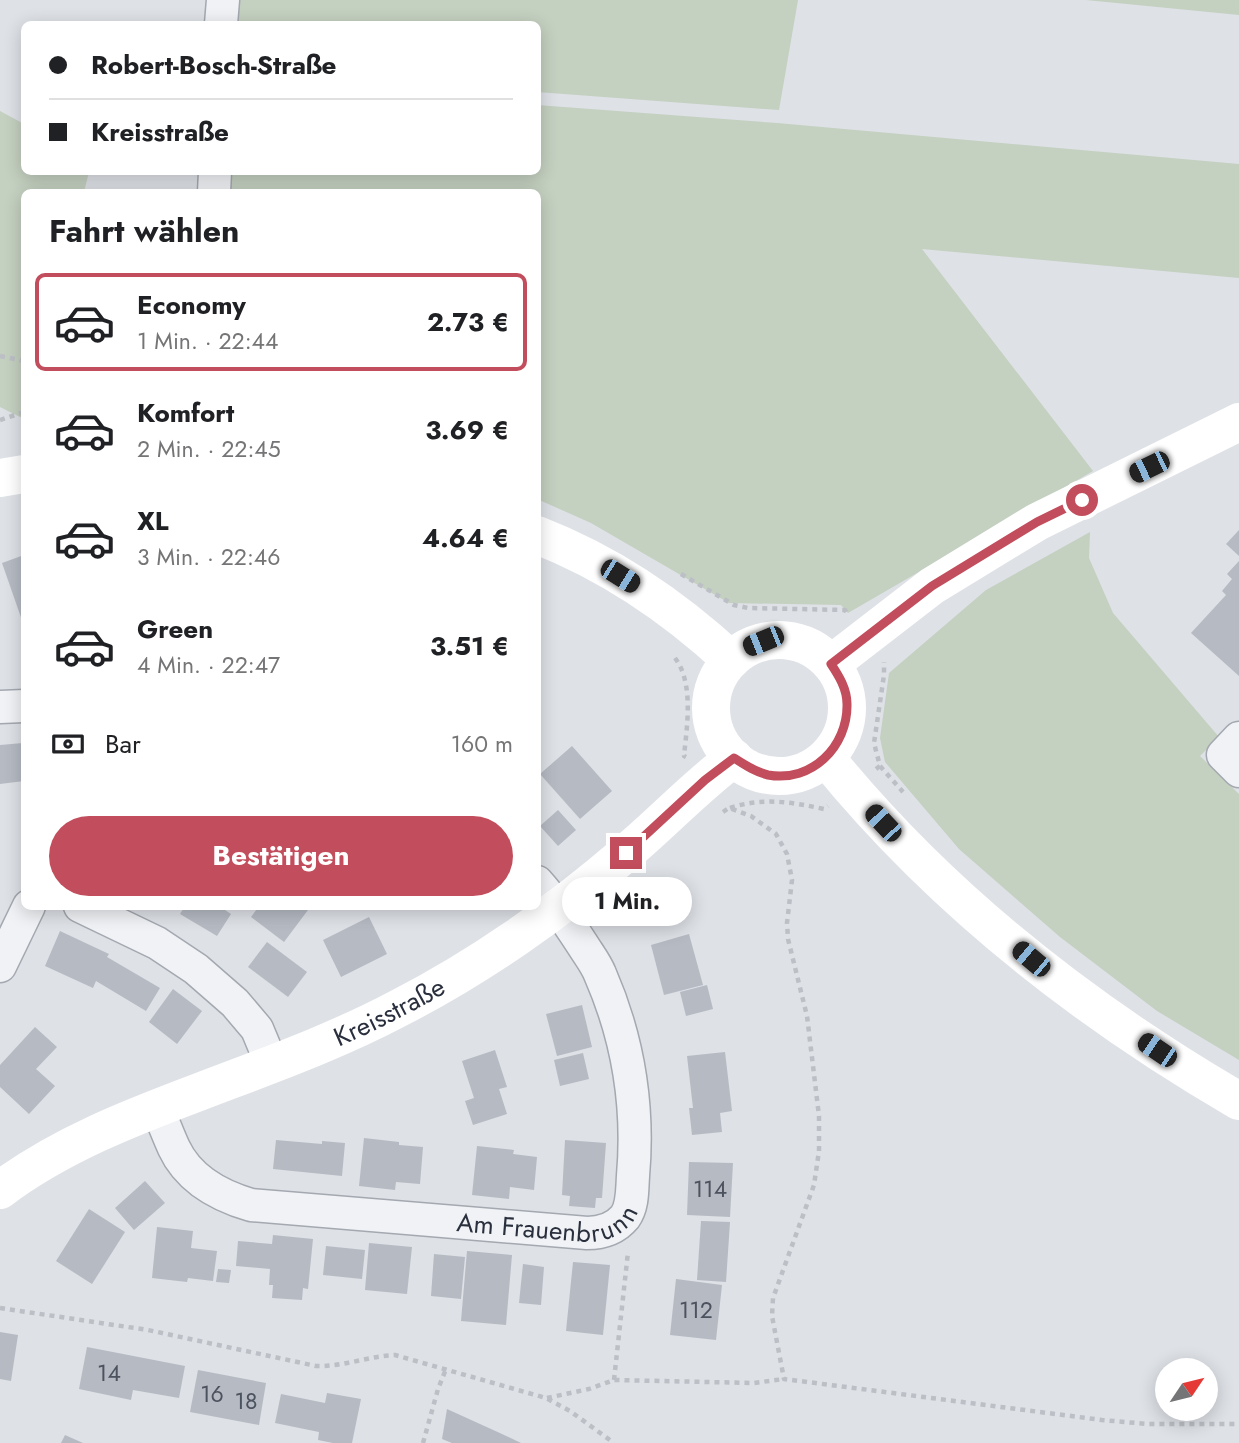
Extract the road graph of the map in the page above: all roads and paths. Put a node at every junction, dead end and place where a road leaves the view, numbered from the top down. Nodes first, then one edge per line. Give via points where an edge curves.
1 (223, 0) edge
2 (221, 21) edge
3 (0, 356) edge
4 (21, 360) edge
5 (21, 413) edge
6 (0, 419) edge
7 (1239, 422) edge
8 (21, 474) edge
9 (0, 478) edge
10 (541, 536) edge
11 (729, 602) dead end
12 (866, 636) junction
13 (677, 659) dead end
14 (731, 660) junction
15 (831, 664) junction
16 (21, 706) edge
17 (0, 707) edge
18 (1239, 738) edge
19 (826, 758) junction
20 (880, 765) junction
21 (719, 769) junction
22 (1239, 771) edge
23 (850, 788) junction
24 (905, 795) dead end
25 (729, 808) junction
26 (548, 894) edge
27 (27, 910) edge
28 (88, 910) edge
29 (535, 910) edge
30 (0, 966) edge
31 (272, 1065) junction
32 (1239, 1101) edge
33 (157, 1108) junction
34 (0, 1190) edge
35 (619, 1223) junction
36 (0, 1308) edge
37 (446, 1369) junction
38 (784, 1379) junction
39 (614, 1380) junction
40 (546, 1398) junction
41 (1239, 1424) edge
42 (423, 1443) edge
43 (614, 1443) edge

1 - 2 street
3 - 4 path
5 - 6 path
7 - 12 street via 1037,522 932,586
8 - 9 street
10 - 14 street via 564,545 661,602
11 - 12 path via 748,608 845,610
12 - 15 street
12 - 20 path via 884,661 874,743
13 - 21 path via 685,678 688,723 684,756
14 - 15 street via 745,648 782,639 817,651
14 - 21 street via 718,677 712,699 712,721 720,741
15 - 19 street via 842,681 846,722
16 - 17 street
18 - 22 street via 1223,755
19 - 21 street via 790,775
19 - 23 street
20 - 23 path
20 - 24 path
21 - 25 path
21 - 26 street, Kreisstraße via 626,853
23 - 25 path via 824,809 764,801
23 - 32 street via 994,929 1092,1006
25 - 38 path via 751,816 776,834 787,854 792,880 788,939 807,1016 819,1115 814,1185 773,1298
26 - 35 street, Am Frauenbrunn via 600,972 622,1034 632,1083 636,1143 631,1206
27 - 30 street
28 - 31 street via 157,943 196,968 257,1029
29 - 31 street, Kreisstraße via 506,944 446,982 334,1040
31 - 33 street, Kreisstraße
33 - 34 street, Kreisstraße via 62,1151
33 - 35 street, Am Frauenbrunn via 175,1152 191,1172 209,1188 251,1205 587,1233 599,1233
35 - 39 path via 630,1238
36 - 37 path via 148,1330 317,1366 395,1355
37 - 40 path
37 - 42 path
38 - 39 path
38 - 41 path via 1102,1420
39 - 40 path
40 - 43 path

